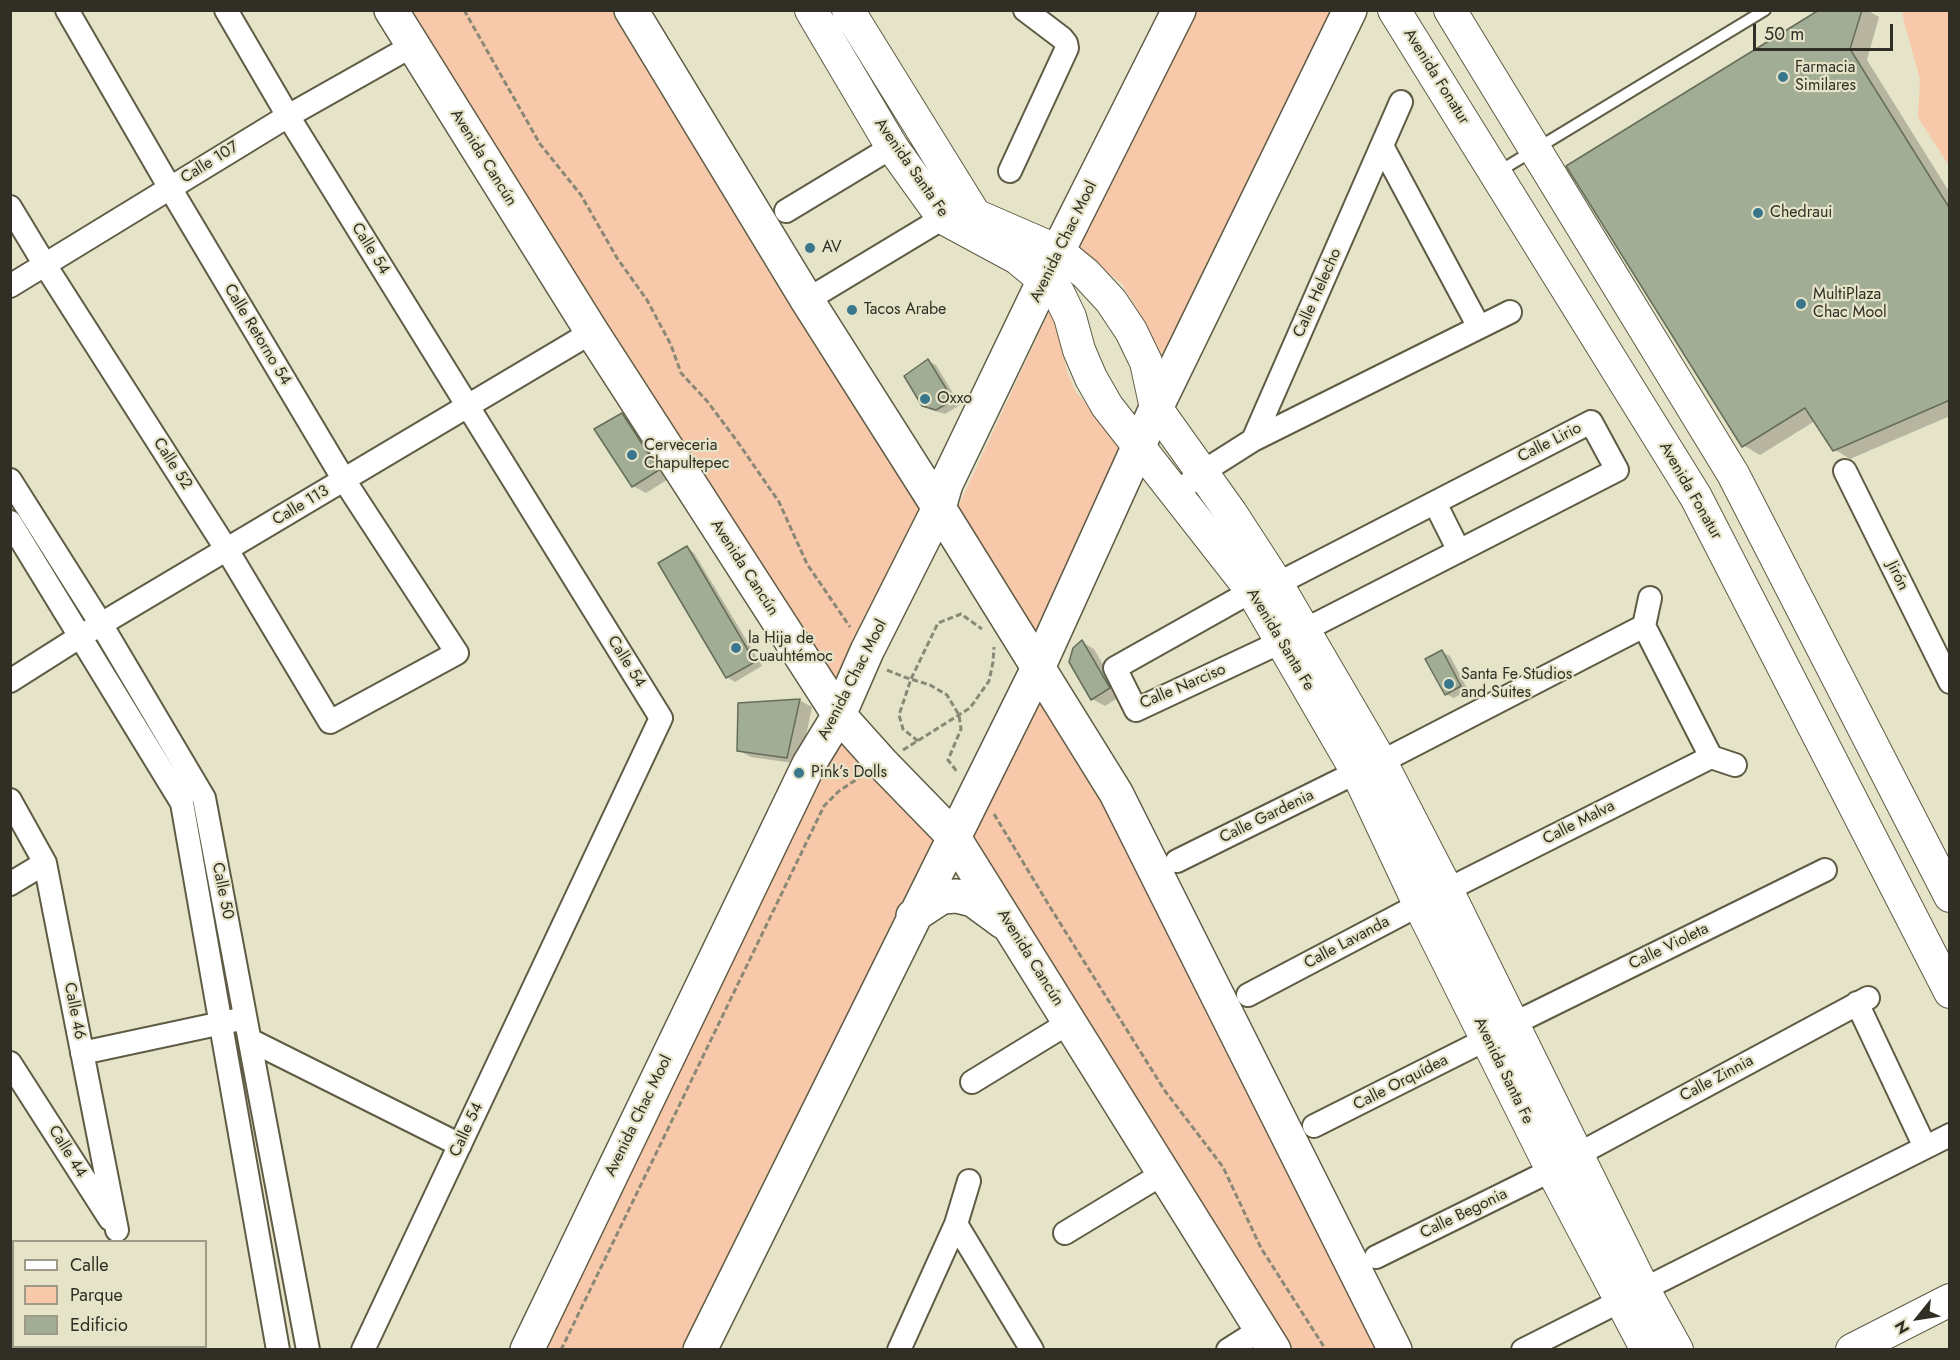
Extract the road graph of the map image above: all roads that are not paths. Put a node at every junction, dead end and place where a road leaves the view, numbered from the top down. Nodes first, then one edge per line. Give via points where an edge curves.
1 (67, 10) edge
2 (226, 10) edge
3 (391, 10) edge
4 (631, 10) edge
5 (811, 10) edge
6 (848, 10) edge
7 (1025, 10) edge
8 (1179, 10) edge
9 (1350, 10) edge
10 (1394, 10) edge
11 (1450, 10) edge
12 (1765, 10) edge
13 (412, 46) junction
14 (1401, 102) dead end
15 (288, 116) junction
16 (1382, 146) junction
17 (892, 147) junction
18 (1535, 150) junction
19 (1010, 171) dead end
20 (1496, 174) junction
21 (170, 188) junction
22 (10, 207) edge
23 (786, 211) dead end
24 (943, 218) junction
25 (45, 265) junction
26 (1052, 266) junction
27 (10, 286) edge
28 (807, 300) junction
29 (1510, 312) dead end
30 (1479, 327) junction
31 (592, 332) junction
32 (469, 407) junction
33 (1156, 408) junction
34 (1253, 440) junction
35 (1138, 448) junction
36 (1845, 471) dead end
37 (1201, 473) junction
38 (1733, 474) junction
39 (10, 480) edge
40 (344, 480) junction
41 (938, 494) junction
42 (1175, 495) junction
43 (1696, 497) junction
44 (1435, 503) junction
45 (10, 522) edge
46 (227, 550) junction
47 (1459, 551) junction
48 (1265, 588) junction
49 (1650, 598) dead end
50 (101, 624) junction
51 (1644, 626) junction
52 (81, 636) junction
53 (1293, 636) junction
54 (1038, 668) junction
55 (10, 681) edge
56 (1950, 682) edge
57 (839, 715) junction
58 (330, 722) joint
59 (1711, 756) junction
60 (1735, 765) dead end
61 (1369, 767) junction
62 (10, 800) edge
63 (953, 836) junction
64 (1177, 861) dead end
65 (45, 862) junction
66 (1942, 862) edge
67 (1824, 870) dead end
68 (10, 884) edge
69 (1894, 884) junction
70 (1447, 890) junction
71 (1950, 896) edge
72 (1419, 904) junction
73 (913, 916) junction
74 (1010, 928) junction
75 (1950, 992) edge
76 (1248, 995) dead end
77 (1070, 1022) junction
78 (221, 1023) junction
79 (248, 1030) junction
80 (1500, 1031) junction
81 (82, 1053) junction
82 (10, 1063) edge
83 (972, 1082) dead end
84 (1314, 1126) dead end
85 (1950, 1135) edge
86 (460, 1145) junction
87 (1925, 1147) junction
88 (1564, 1162) junction
89 (1164, 1173) junction
90 (969, 1181) dead end
91 (956, 1224) junction
92 (1065, 1233) dead end
93 (120, 1236) edge
94 (1376, 1257) dead end
95 (1632, 1296) junction
96 (1950, 1300) edge
97 (1268, 1339) edge
98 (278, 1350) edge
99 (308, 1350) edge
100 (363, 1350) edge
101 (527, 1350) edge
102 (700, 1350) edge
103 (899, 1350) edge
104 (1032, 1350) edge
105 (1228, 1350) edge
106 (1395, 1350) edge
107 (1523, 1350) edge
108 (1647, 1350) edge
109 (1677, 1350) edge
110 (1852, 1350) edge

1 - 21 street, Calle Retorno 54
2 - 15 street, Calle 54
3 - 13 main road, Avenida Cancún
4 - 28 main road
5 - 17 street, Avenida Santa Fe
6 - 26 street, Avenida Santa Fe via 975,215
7 - 19 street via 1062,38 1067,48
8 - 26 main road, Avenida Chac Mool
9 - 33 main road
10 - 20 street, Avenida Fonatur
11 - 18 street
12 - 18 lane
13 - 15 street, Calle 107
13 - 31 main road, Avenida Cancún
14 - 16 street, Calle Helecho
15 - 21 street, Calle 107
15 - 32 street, Calle 54
16 - 30 street
16 - 34 street, Calle Helecho
17 - 23 street
17 - 24 street, Avenida Santa Fe
18 - 20 lane
18 - 38 street
20 - 43 street, Avenida Fonatur
21 - 25 street, Calle 107
21 - 40 street, Calle Retorno 54
22 - 25 street, Calle 52
24 - 26 street, Avenida Santa Fe via 1017,258
24 - 28 street
25 - 27 street, Calle 107
25 - 46 street, Calle 52
26 - 33 street, Avenida Santa Fe via 1086,274 1111,300 1146,362
26 - 35 street, Avenida Santa Fe via 1091,378
26 - 41 main road, Avenida Chac Mool
28 - 41 main road
29 - 30 street
30 - 34 street
31 - 32 street, Calle 113
31 - 57 main road, Avenida Cancún
32 - 40 street, Calle 113
32 - 86 street, Calle 54 via 661,718
33 - 35 main road
33 - 37 street, Avenida Santa Fe
34 - 37 street
35 - 42 street, Avenida Santa Fe
35 - 54 main road
36 - 56 street, Jirón
37 - 42 street
37 - 48 street, Avenida Santa Fe via 1231,513
38 - 43 street
38 - 66 street
39 - 50 street, Calle 50
40 - 46 street, Calle 113
40 - 58 street, Calle Retorno 54 via 456,653
41 - 54 main road
41 - 57 main road, Avenida Chac Mool
42 - 48 street, Avenida Santa Fe
43 - 69 street, Avenida Fonatur
44 - 47 street
44 - 47 street, Calle Lirio via 1590,422 1617,470
44 - 48 street, Calle Lirio
45 - 52 street, Calle 50
46 - 50 street, Calle 113
46 - 58 street, Calle 52
47 - 53 street, Calle Lirio
48 - 53 street, Avenida Santa Fe
48 - 53 street, Calle Narciso via 1115,668 1136,710
49 - 51 street
50 - 52 street, Calle 113
50 - 79 street, Calle 50 via 204,798
51 - 59 street
51 - 61 street
52 - 55 street, Calle 113
52 - 78 street, Calle 50 via 182,803
53 - 61 street, Avenida Santa Fe
54 - 63 main road
54 - 106 main road via 1116,793
57 - 63 main road, Avenida Cancún
57 - 101 main road, Avenida Chac Mool via 804,774
59 - 60 street
59 - 70 street, Calle Malva
61 - 64 street, Calle Gardenia
61 - 70 street, Avenida Santa Fe
61 - 72 street, Avenida Santa Fe
62 - 65 street, Calle 46
63 - 73 main road
63 - 74 main road, Avenida Cancún
65 - 68 street
65 - 81 street, Calle 46
66 - 69 street
66 - 71 street
67 - 80 street, Calle Violeta
69 - 75 street, Avenida Fonatur
70 - 72 street, Calle Lavanda
70 - 80 street, Avenida Santa Fe
72 - 76 street, Calle Lavanda
72 - 80 street, Avenida Santa Fe
73 - 74 main road via 942,897 957,896 973,900
73 - 102 main road
74 - 77 main road, Avenida Cancún
77 - 83 street
77 - 89 main road, Avenida Cancún
78 - 79 street
78 - 81 street
78 - 98 street, Calle 50
79 - 86 street
79 - 99 street, Calle 50
80 - 84 street, Calle Orquídea
80 - 88 street, Avenida Santa Fe
81 - 93 street, Calle 46
82 - 93 street, Calle 44
85 - 87 street
86 - 100 street, Calle 54
87 - 88 street, Calle Zinnia via 1862,1001
87 - 95 street
88 - 94 street, Calle Begonia
88 - 95 street, Avenida Santa Fe
89 - 92 street
89 - 97 main road, Avenida Cancún
90 - 91 street
91 - 103 street
91 - 104 street
95 - 107 street
95 - 108 street, Avenida Santa Fe
95 - 109 street, Avenida Santa Fe
96 - 110 street
97 - 105 street

